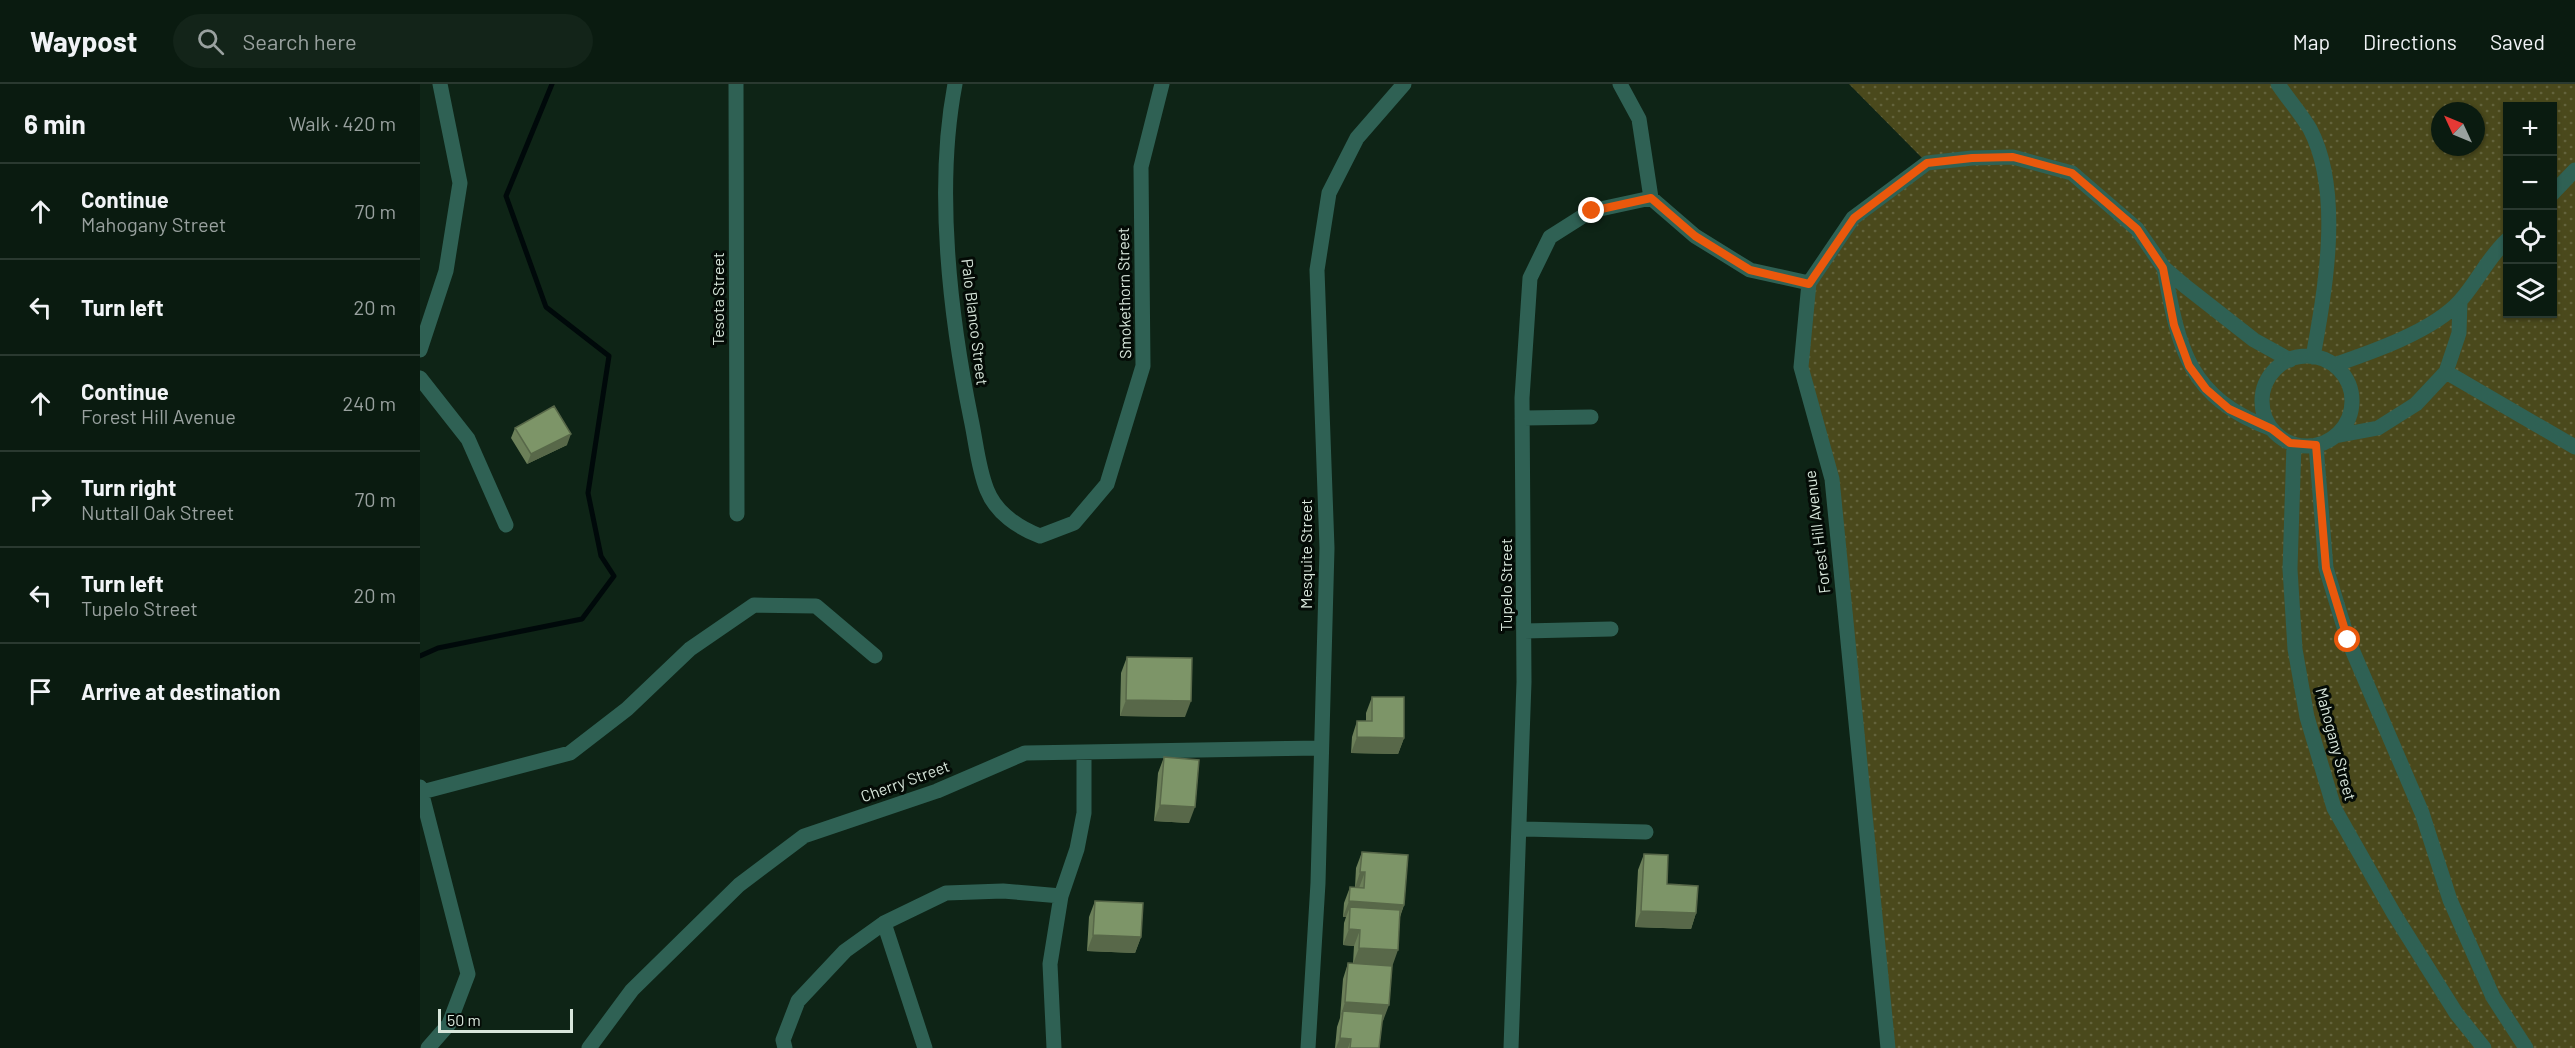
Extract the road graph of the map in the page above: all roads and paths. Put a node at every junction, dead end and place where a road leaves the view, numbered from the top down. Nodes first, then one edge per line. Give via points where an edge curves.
1 (440, 84) edge
2 (736, 84) edge
3 (955, 84) edge
4 (1162, 84) edge
5 (1404, 84) edge
6 (1620, 84) edge
7 (2278, 84) edge
8 (2575, 170) edge
9 (2557, 190) edge
10 (1651, 198) junction
11 (2503, 244) edge
12 (2163, 268) junction
13 (1809, 284) junction
14 (2460, 301) junction
15 (420, 350) edge
16 (2313, 357) junction
17 (2290, 360) junction
18 (2334, 365) junction
19 (2446, 372) junction
20 (420, 378) edge
21 (1591, 417) dead end
22 (1522, 418) junction
23 (2272, 429) junction
24 (2335, 436) junction
25 (2294, 444) junction
26 (2316, 445) junction
27 (2575, 447) edge
28 (737, 514) dead end
29 (506, 525) dead end
30 (1040, 536) joint
31 (1611, 629) dead end
32 (1524, 631) junction
33 (875, 656) dead end
34 (1320, 748) junction
35 (1084, 753) junction
36 (421, 790) edge
37 (1519, 829) junction
38 (1646, 832) dead end
39 (1061, 896) junction
40 (884, 923) junction
41 (428, 1048) edge
42 (589, 1048) edge
43 (785, 1048) edge
44 (925, 1048) edge
45 (1054, 1048) edge
46 (1308, 1048) edge
47 (1511, 1048) edge
48 (1888, 1048) edge
49 (2484, 1048) edge
50 (2526, 1048) edge

1 - 15 street via 460,183 446,271
2 - 28 street, Tesota Street
3 - 30 street, Palo Blanco Street via 950,108 947,188 949,277 959,362 987,491 1021,529
4 - 30 street, Smokethorn Street via 1141,166 1143,366 1107,484 1074,523
5 - 34 street, Mesquite Street via 1357,138 1329,194 1317,270 1327,548
6 - 10 street via 1639,119
7 - 16 street via 2310,130 2323,171 2330,238
8 - 9 street
10 - 13 street via 1695,236 1750,270
10 - 22 street, Tupelo Street via 1592,211 1550,237 1530,278
11 - 14 street
12 - 13 street, Forest Hill Avenue via 2137,229 2072,173 2013,157 1972,158 1927,163 1854,218
12 - 17 street, Forest Hill Avenue via 2254,340
12 - 23 street, Forest Hill Avenue via 2174,325 2189,366 2206,389 2229,409
13 - 48 street, Forest Hill Avenue via 1801,367 1832,478
14 - 18 street via 2447,313 2387,347
14 - 19 street via 2459,333
16 - 17 street
16 - 18 street
17 - 23 street via 2271,375 2263,396 2266,419
18 - 24 street via 2349,383 2352,406 2343,428
19 - 24 street via 2416,404 2378,428
19 - 27 street
20 - 29 street via 468,440
21 - 22 street
22 - 32 street, Tupelo Street
23 - 25 street
24 - 26 street
25 - 26 street
25 - 49 street, Mahogany Street via 2290,569 2295,649 2307,717 2334,808 2394,915 2456,1013
26 - 50 street via 2326,568 2348,640 2422,813 2450,900 2493,998
31 - 32 street
32 - 37 street, Tupelo Street
33 - 36 street via 816,606 754,605 690,649 627,709 570,753
34 - 35 street, Cherry Street
34 - 46 street, Mesquite Street via 1318,884
35 - 39 street via 1084,813
35 - 42 street, Cherry Street via 1025,753 937,790 804,836 739,885 632,990
36 - 41 street via 468,974 449,1024
37 - 38 street
37 - 47 street, Tupelo Street
39 - 40 street via 1003,891 946,894
39 - 45 street via 1050,964
40 - 43 street via 845,951 798,1001 783,1040
40 - 44 street

